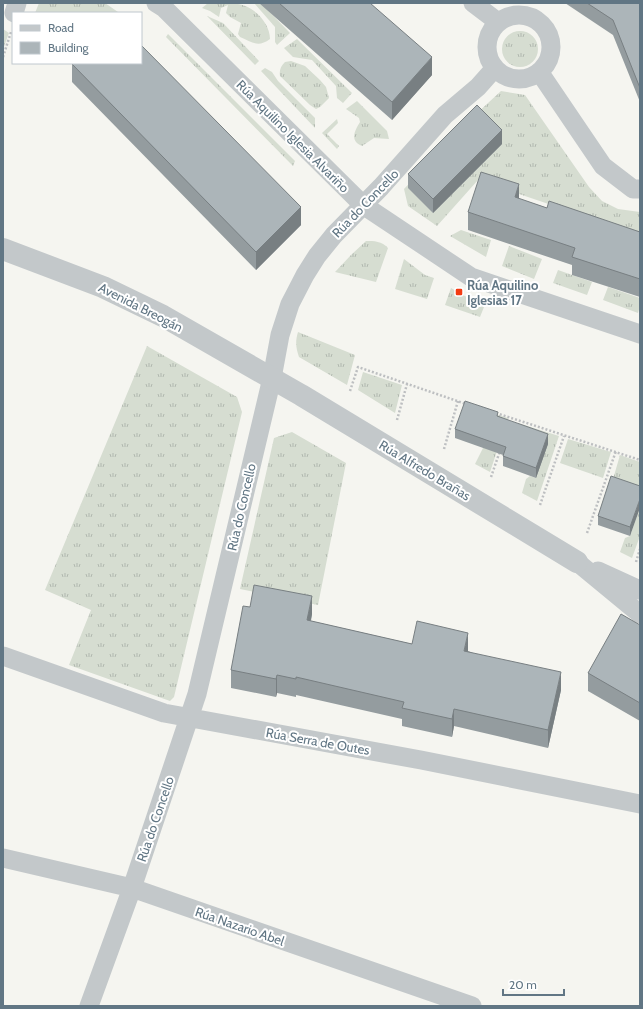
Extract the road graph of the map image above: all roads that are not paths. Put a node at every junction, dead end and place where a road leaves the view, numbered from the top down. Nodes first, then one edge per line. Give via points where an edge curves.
1 (156, 3) edge
2 (473, 3) edge
3 (498, 22) junction
4 (494, 69) junction
5 (540, 73) junction
6 (640, 189) edge
7 (363, 205) junction
8 (3, 249) edge
9 (640, 334) edge
10 (272, 378) junction
11 (577, 562) junction
12 (640, 590) edge
13 (640, 614) edge
14 (3, 656) edge
15 (189, 719) junction
16 (640, 804) edge
17 (3, 858) edge
18 (132, 888) junction
19 (89, 1006) edge
20 (472, 1006) edge

1 - 7 street, Rúa Aquilino Iglesia Alvariño via 164,8
2 - 3 street
3 - 4 street via 488,36 487,53
3 - 5 street via 514,15 530,16 544,26 552,42 550,59
4 - 5 street via 508,78 525,80
4 - 7 street, Rúa do Concello via 478,87 445,115
5 - 6 street via 603,166 633,189
7 - 9 street, Rúa Aquilino Iglesia Alvariño via 471,277
7 - 10 street, Rúa do Concello via 329,240 305,275 290,304 280,335
8 - 10 street, Avenida Breogán via 103,286
10 - 11 street, Rúa Alfredo Brañas
10 - 15 street, Rúa do Concello
11 - 12 street, Rúa Alfredo Brañas
11 - 13 street, Rúa Alfredo Brañas
14 - 15 street, Rúa Serra de Outes via 164,713
15 - 16 street, Rúa Serra de Outes via 420,760
15 - 18 street, Rúa do Concello
17 - 18 street, Rúa Nazario Abel
18 - 19 street, Rúa do Concello
18 - 20 street, Rúa Nazario Abel

